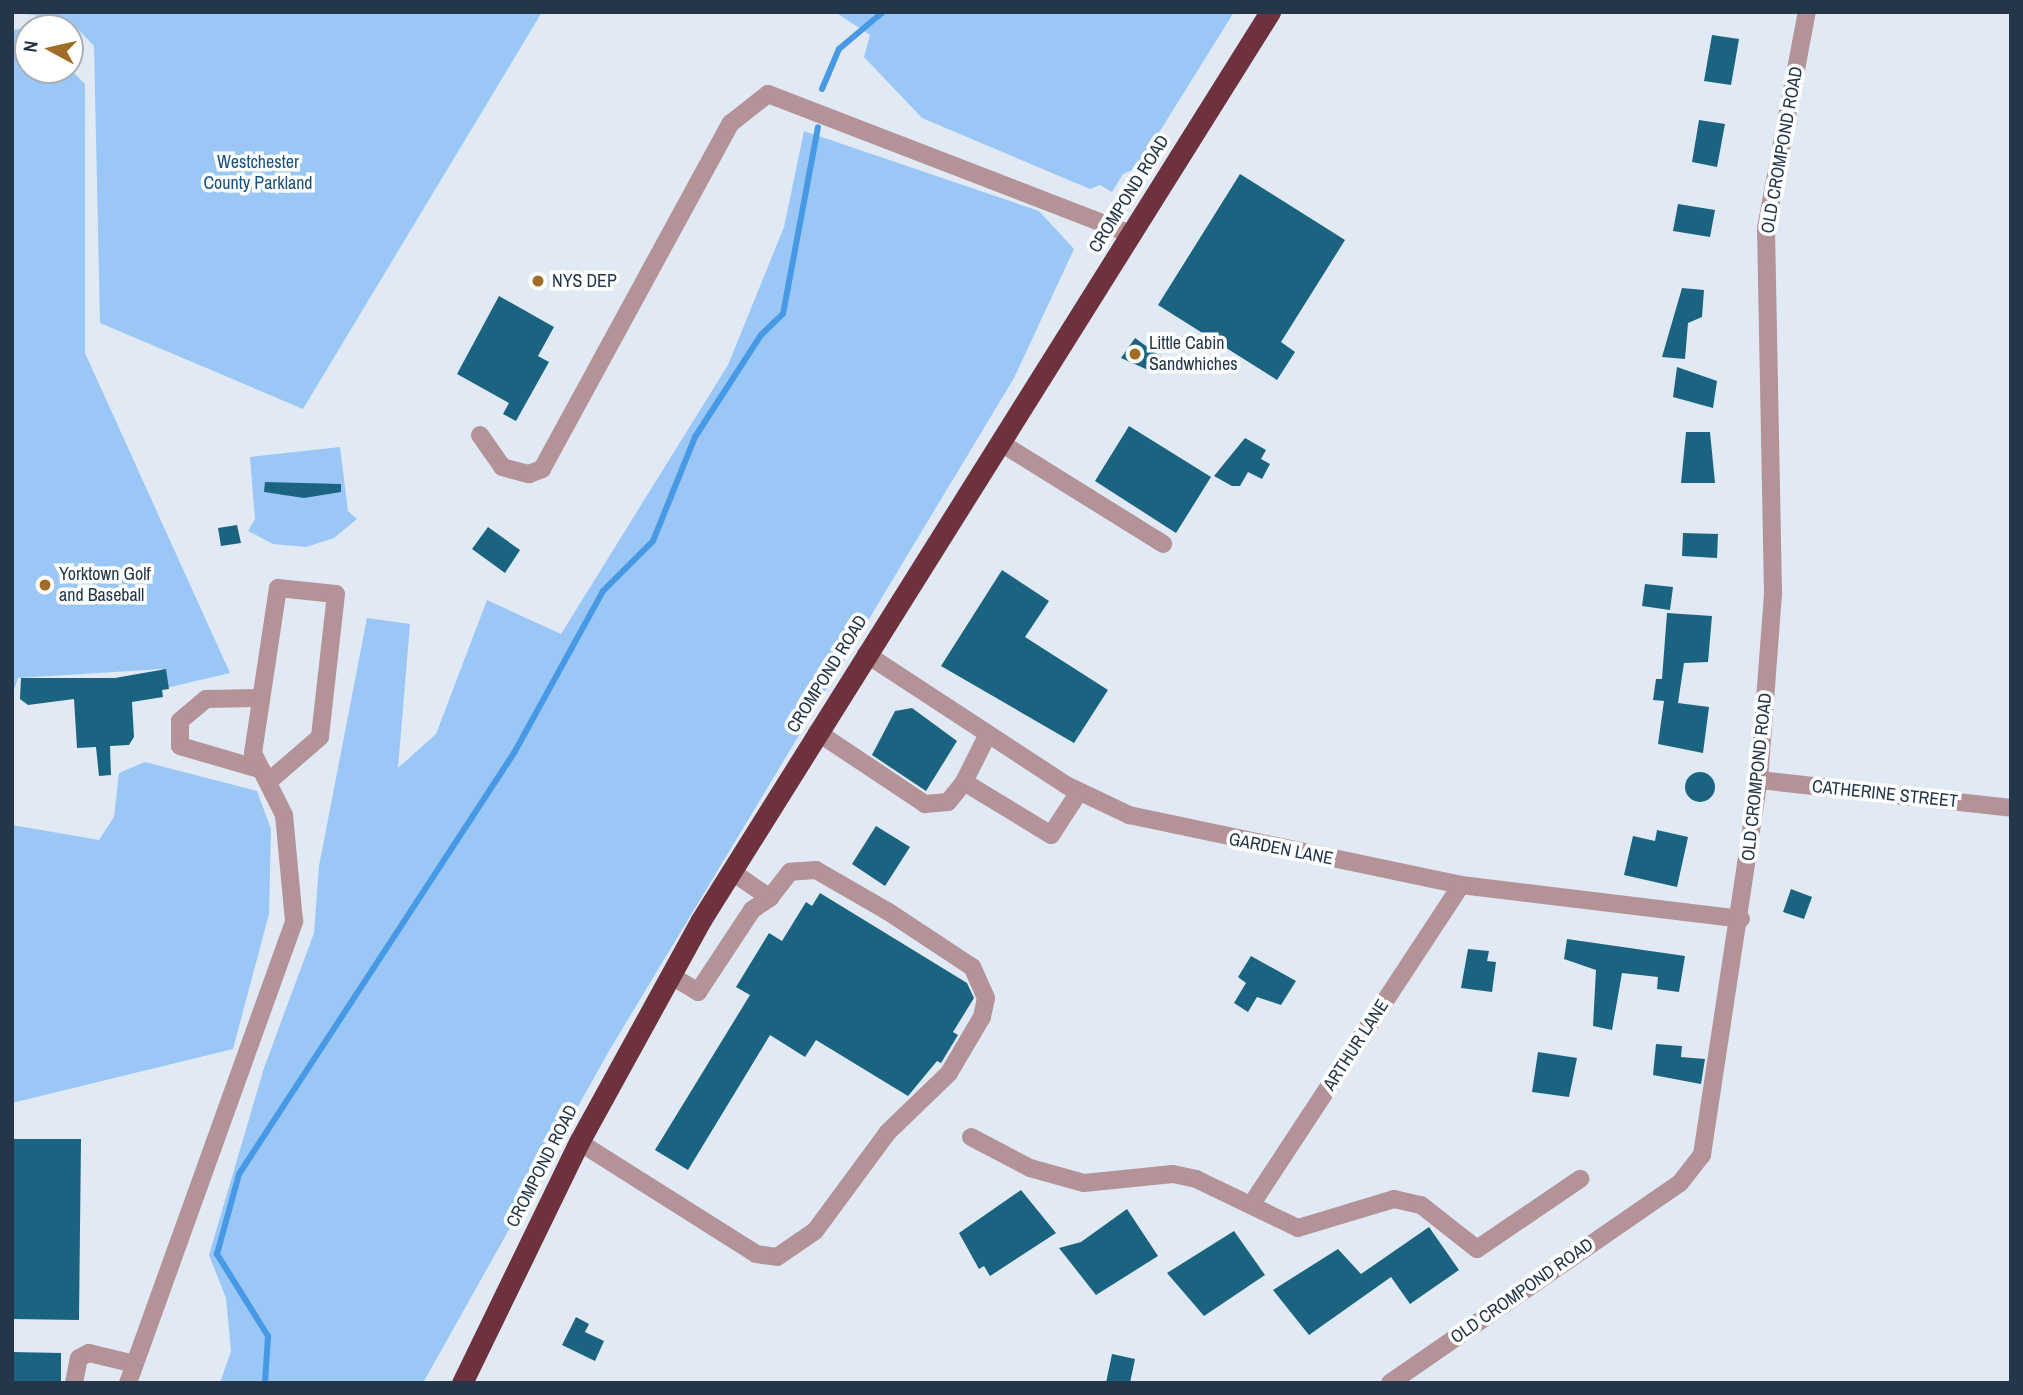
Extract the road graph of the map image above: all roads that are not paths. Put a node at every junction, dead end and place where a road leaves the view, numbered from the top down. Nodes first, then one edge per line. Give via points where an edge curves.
1 (1270, 12) edge
2 (1807, 12) edge
3 (1131, 234) junction
4 (480, 435) dead end
5 (1001, 443) junction
6 (1163, 544) dead end
7 (866, 654) junction
8 (256, 698) junction
9 (817, 732) junction
10 (988, 734) junction
11 (265, 776) junction
12 (1759, 780) junction
13 (964, 782) junction
14 (1079, 792) junction
15 (2011, 808) edge
16 (731, 871) junction
17 (1461, 885) junction
18 (770, 898) junction
19 (1741, 919) junction
20 (670, 975) junction
21 (971, 1137) dead end
22 (579, 1142) junction
23 (1580, 1179) dead end
24 (1251, 1205) junction
25 (135, 1364) junction
26 (74, 1383) edge
27 (128, 1383) edge
28 (462, 1383) edge
29 (1390, 1383) edge

1 - 3 highway, CROMPOND ROAD
2 - 12 street, OLD CROMPOND ROAD via 1766,228 1773,593
3 - 4 street via 768,94 731,122 542,469 502,467
3 - 5 highway, CROMPOND ROAD
5 - 6 street
5 - 7 highway, CROMPOND ROAD
7 - 9 highway, CROMPOND ROAD
7 - 10 street, GARDEN LANE
8 - 11 street via 253,753
8 - 11 street via 206,699 180,721 180,746
8 - 11 street via 278,588 335,594 320,737
9 - 13 street via 925,804 948,802
9 - 16 highway, CROMPOND ROAD
10 - 13 street
10 - 14 street, GARDEN LANE
11 - 25 street via 284,815 293,921
12 - 15 street, CATHERINE STREET
12 - 19 street, OLD CROMPOND ROAD
13 - 14 street via 1051,835
14 - 17 street, GARDEN LANE via 1162,824
16 - 18 street
16 - 20 highway, CROMPOND ROAD
17 - 19 street, GARDEN LANE
17 - 24 street, ARTHUR LANE
18 - 20 street via 752,910 698,992
18 - 22 street via 790,872 816,870 972,967 986,998 949,1073 888,1132 816,1231 777,1257 755,1254
19 - 29 street, OLD CROMPOND ROAD via 1702,1155 1680,1183
20 - 22 highway, CROMPOND ROAD
21 - 24 street via 1059,1177 1084,1183 1173,1174
22 - 28 highway, CROMPOND ROAD
23 - 24 street via 1477,1249 1421,1205 1394,1199 1298,1228
25 - 26 street via 89,1353 79,1358
25 - 27 street

